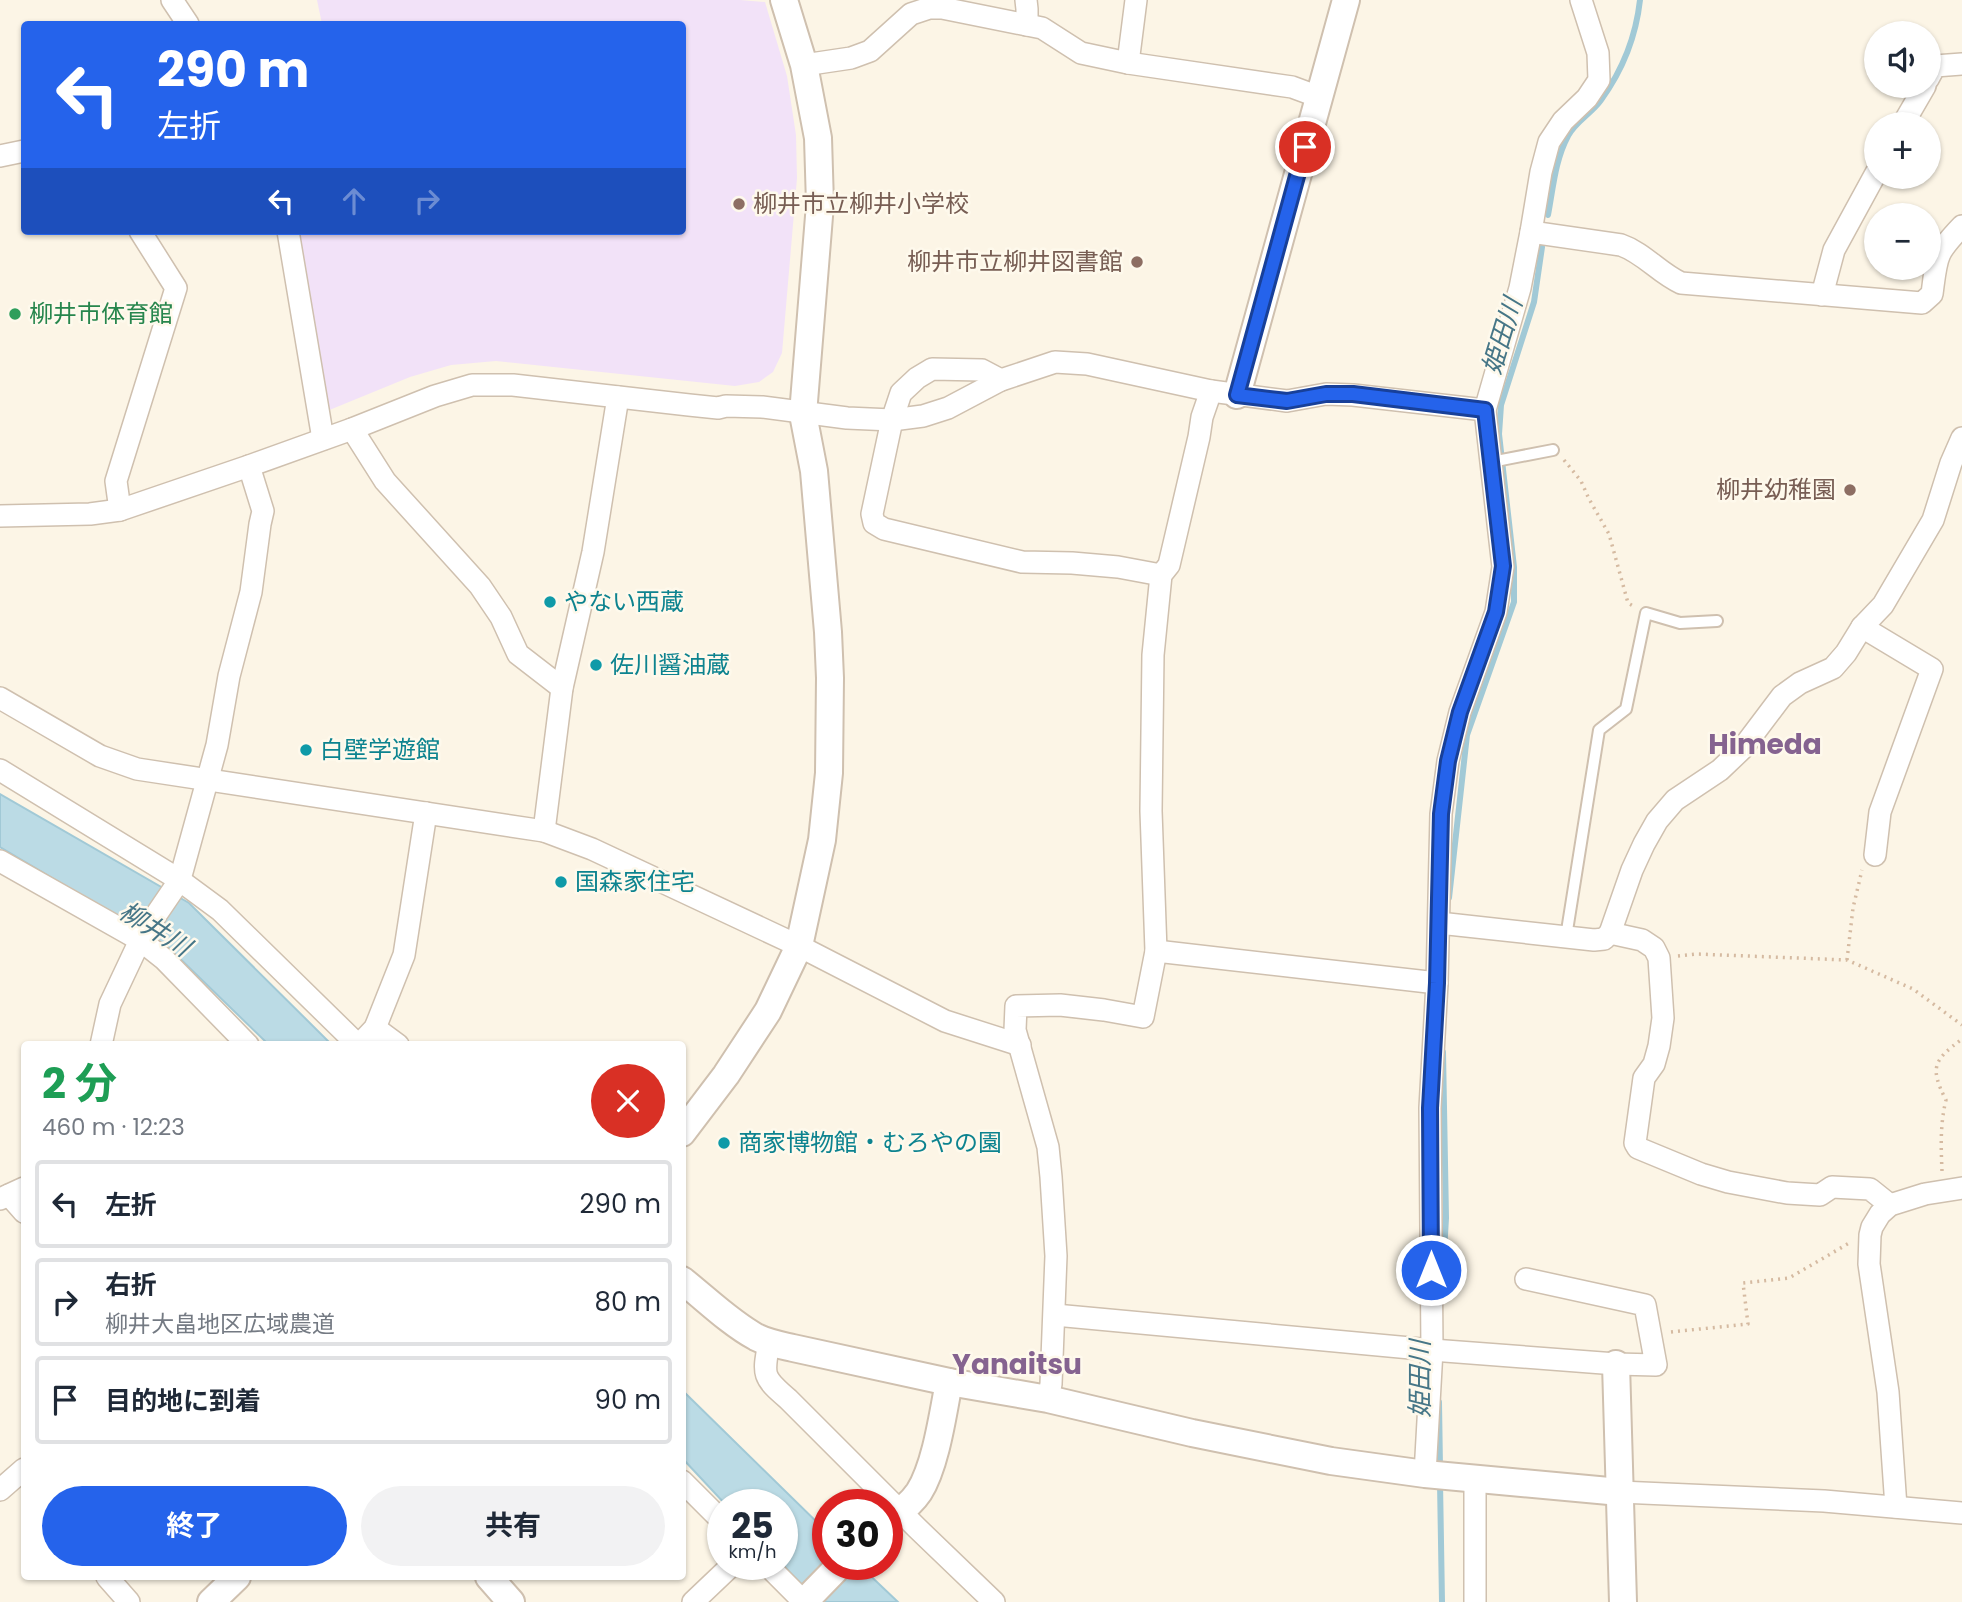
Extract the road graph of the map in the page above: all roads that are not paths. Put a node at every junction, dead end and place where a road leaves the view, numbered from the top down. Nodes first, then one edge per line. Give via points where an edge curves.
1 (172, 0) edge
2 (784, 0) edge
3 (1026, 0) edge
4 (1136, 0) edge
5 (1346, 0) edge
6 (1581, 0) edge
7 (186, 21) edge
8 (1027, 24) junction
9 (1128, 63) junction
10 (1962, 64) edge
11 (804, 65) junction
12 (1941, 66) edge
13 (1319, 97) junction
14 (21, 152) edge
15 (0, 156) edge
16 (1867, 189) edge
17 (1962, 226) edge
18 (1531, 233) junction
19 (143, 235) edge
20 (289, 235) edge
21 (1822, 295) junction
22 (1002, 380) junction
23 (1224, 393) junction
24 (618, 397) junction
25 (1485, 410) junction
26 (803, 414) junction
27 (892, 419) junction
28 (352, 429) junction
29 (1962, 438) edge
30 (323, 439) junction
31 (1553, 450) road end
32 (1491, 462) junction
33 (249, 466) junction
34 (120, 510) junction
35 (0, 516) edge
36 (1161, 575) junction
37 (1717, 621) dead end
38 (1862, 627) junction
39 (562, 688) junction
40 (0, 698) edge
41 (0, 770) edge
42 (206, 779) junction
43 (426, 813) junction
44 (544, 831) junction
45 (1876, 844) road end
46 (0, 862) edge
47 (176, 883) junction
48 (1439, 923) junction
49 (1610, 933) junction
50 (141, 937) junction
51 (1566, 937) junction
52 (799, 946) junction
53 (1156, 951) junction
54 (1437, 983) junction
55 (375, 1028) junction
56 (103, 1041) edge
57 (244, 1041) edge
58 (354, 1041) edge
59 (362, 1041) edge
60 (393, 1041) edge
61 (1020, 1045) junction
62 (686, 1128) edge
63 (1953, 1189) edge
64 (1890, 1205) junction
65 (1526, 1279) dead end
66 (686, 1283) edge
67 (1055, 1315) junction
68 (769, 1342) junction
69 (1432, 1350) junction
70 (1616, 1364) junction
71 (949, 1382) junction
72 (1048, 1399) junction
73 (1435, 1475) junction
74 (21, 1477) edge
75 (1475, 1479) junction
76 (686, 1485) edge
77 (870, 1489) edge
78 (0, 1490) edge
79 (1620, 1492) junction
80 (707, 1506) edge
81 (903, 1507) edge
82 (1896, 1507) junction
83 (1962, 1513) edge
84 (903, 1524) edge
85 (110, 1580) edge
86 (234, 1580) edge
87 (492, 1580) edge
88 (716, 1580) edge
89 (786, 1580) edge
90 (825, 1580) edge
91 (808, 1598) edge
92 (129, 1602) edge
93 (211, 1602) edge
94 (511, 1602) edge
95 (693, 1602) edge
96 (994, 1602) edge
97 (1475, 1602) edge
98 (1623, 1602) edge

1 - 7 street
2 - 11 street
3 - 8 street
4 - 9 street
5 - 13 street
6 - 18 street via 1598,53 1599,80 1549,142
8 - 9 street via 1042,28 1081,53
8 - 11 street via 929,8 911,14 870,51
9 - 13 street via 1292,88
10 - 12 street
11 - 26 street via 818,138 820,204
13 - 23 street
14 - 15 street
16 - 21 street via 1834,250
17 - 21 street via 1937,256 1932,294 1922,303
18 - 21 street via 1634,250 1681,283
18 - 25 street
19 - 34 street via 176,288 117,481
20 - 30 street
22 - 23 street via 1055,362 1087,364
22 - 27 street via 948,408
22 - 27 street via 982,370 932,369 901,393
23 - 25 street via 1287,401 1353,394
23 - 36 street via 1202,417 1169,565
24 - 26 street
24 - 28 street via 472,385
24 - 39 street via 593,552
25 - 32 street
26 - 27 street
26 - 52 street via 814,471 830,678 829,774 822,840
27 - 36 street via 872,514 874,523 884,529 1022,562 1118,567
28 - 30 street
28 - 39 street via 386,481 480,586 518,654
29 - 38 street via 1933,520 1883,606
30 - 33 street
31 - 32 lane
32 - 48 street via 1503,566 1496,612 1460,712 1448,761 1441,814
33 - 34 street
33 - 42 street via 263,511 251,593
34 - 35 street
36 - 53 street via 1153,656 1151,811
37 - 51 lane via 1680,623 1646,613 1626,709 1599,730
38 - 45 street via 1932,669 1880,812
38 - 49 street via 1833,668 1782,696 1742,749 1675,800 1657,821 1632,870
39 - 44 street
40 - 42 street via 100,756 137,769
41 - 47 street
42 - 43 street
42 - 47 street
43 - 44 street
43 - 55 street via 404,955
44 - 52 street
46 - 50 street
47 - 50 street
47 - 58 street via 220,910
48 - 51 street
48 - 54 street
49 - 51 street via 1594,940
49 - 64 street via 1642,940 1659,958 1663,1018 1654,1064 1644,1077 1634,1143 1638,1148 1728,1182 1820,1195 1832,1187 1870,1189
50 - 56 street via 110,1004
50 - 57 street
52 - 61 street via 945,1021
52 - 62 street via 768,1011
53 - 54 street
53 - 61 street via 1143,1017 1060,1005 1016,1006
54 - 69 street via 1430,1108
55 - 59 street
55 - 60 street
61 - 67 street via 1048,1147
63 - 64 street
64 - 82 street via 1871,1227 1869,1264 1888,1392
65 - 70 street via 1645,1305 1656,1365
66 - 68 street via 727,1317
67 - 69 street
67 - 72 street
68 - 71 street
68 - 77 street via 765,1375 770,1385
69 - 70 street
69 - 73 street
70 - 79 street
71 - 72 street
71 - 81 street via 931,1462 919,1491
72 - 73 street via 1331,1461
73 - 75 street
74 - 78 street
75 - 79 street
75 - 97 street
76 - 80 street
79 - 82 street
79 - 98 street
82 - 83 street
84 - 96 street
85 - 92 street
86 - 93 street
87 - 94 street
88 - 95 street
89 - 91 street
90 - 91 street

